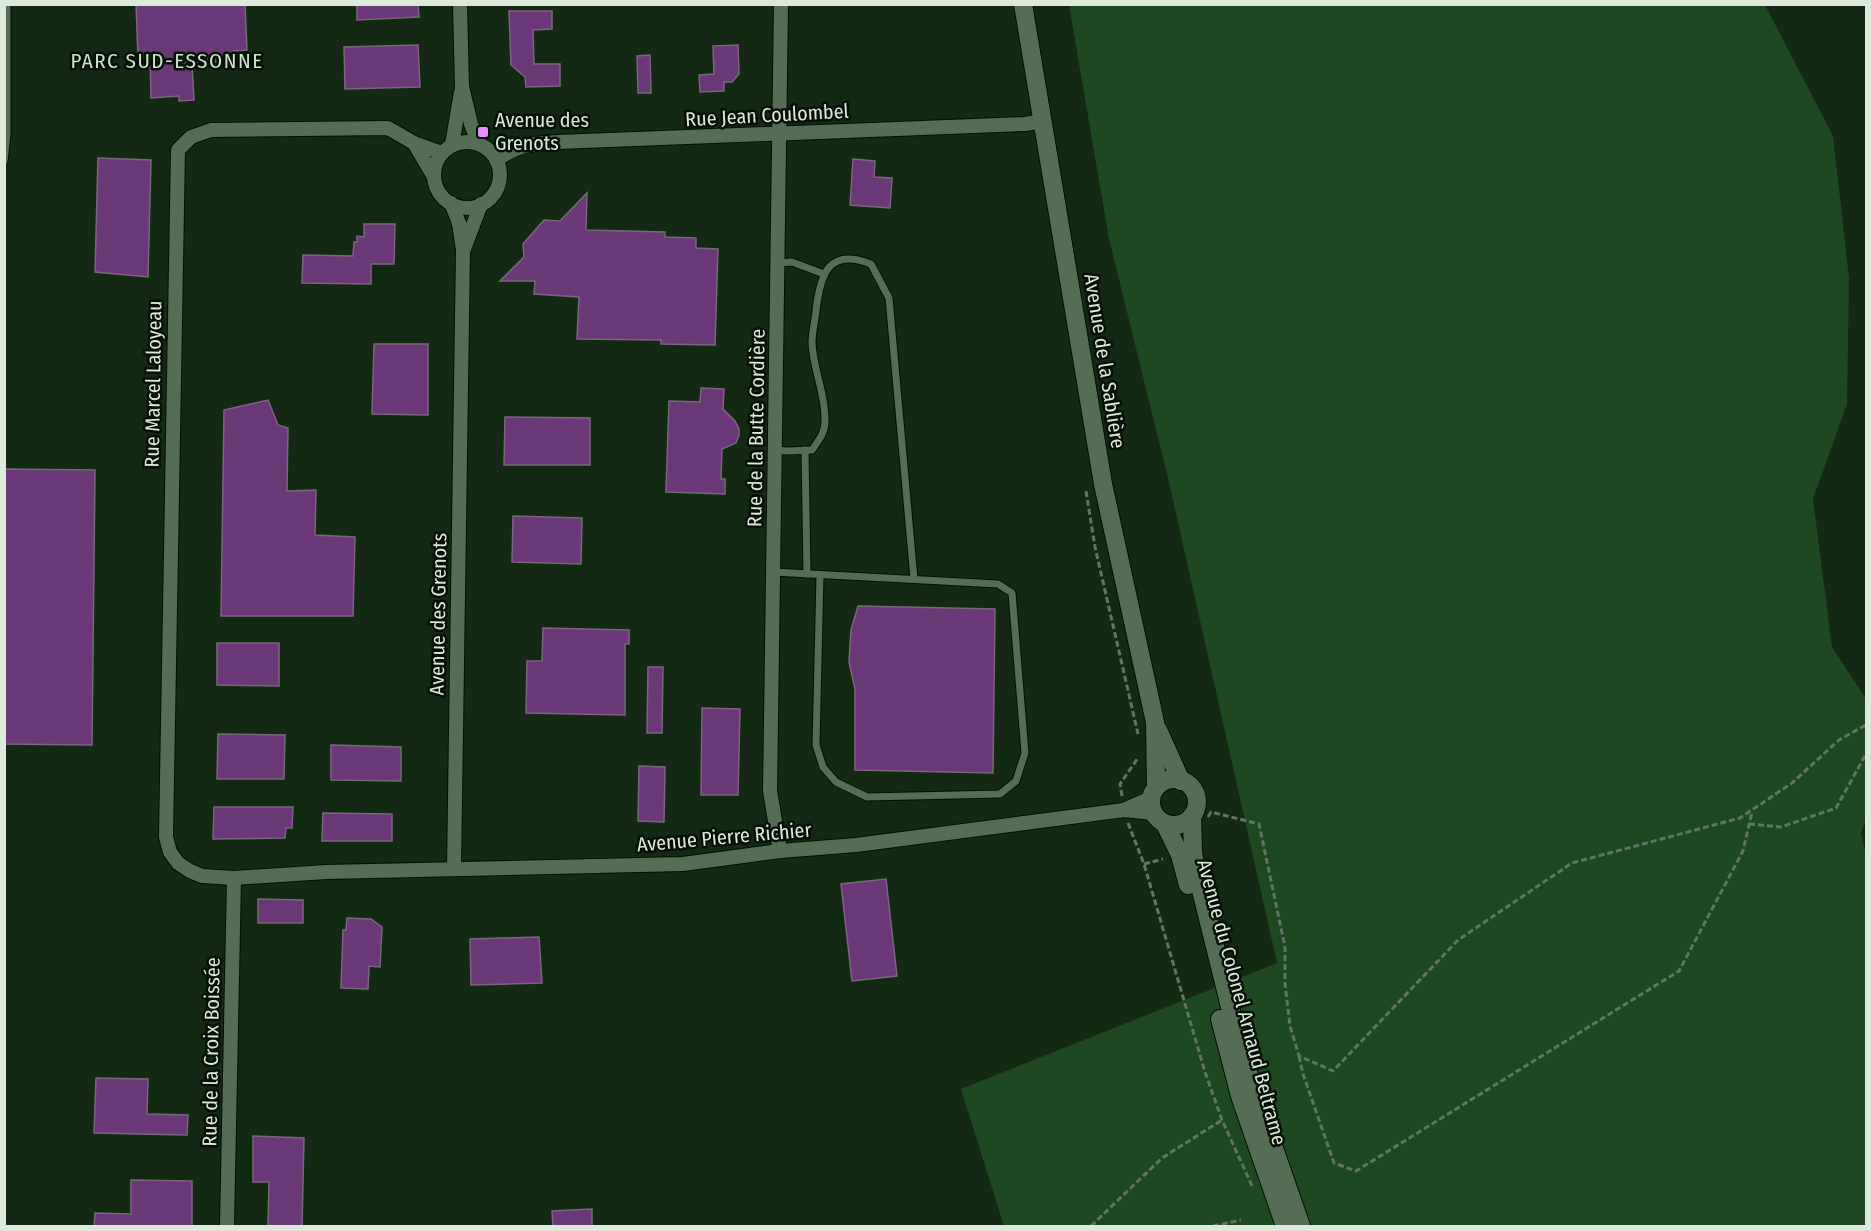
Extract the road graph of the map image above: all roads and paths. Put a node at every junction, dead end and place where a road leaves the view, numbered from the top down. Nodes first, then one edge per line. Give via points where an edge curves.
1 (7, 4) edge
2 (460, 4) edge
3 (781, 4) edge
4 (1023, 4) edge
5 (462, 87) junction
6 (1043, 121) junction
7 (780, 134) junction
8 (414, 143) junction
9 (479, 144) junction
10 (447, 149) junction
11 (4, 160) edge
12 (496, 160) junction
13 (434, 177) junction
14 (452, 203) junction
15 (481, 204) junction
16 (463, 250) junction
17 (778, 262) junction
18 (824, 274) junction
19 (775, 450) junction
20 (805, 450) junction
21 (773, 572) junction
22 (807, 574) junction
23 (820, 574) junction
24 (914, 579) junction
25 (1155, 722) junction
26 (1866, 726) edge
27 (1866, 754) edge
28 (1181, 781) junction
29 (1157, 806) junction
30 (1752, 810) junction
31 (1211, 812) dead end
32 (1192, 816) junction
33 (1749, 824) junction
34 (780, 851) junction
35 (178, 862) joint
36 (1144, 864) dead end
37 (454, 869) junction
38 (234, 878) junction
39 (1299, 1056) junction
40 (1222, 1120) junction
41 (1254, 1191) dead end
42 (1241, 1220) dead end
43 (227, 1227) edge
44 (1091, 1227) edge
45 (1213, 1227) edge
46 (1285, 1227) edge
47 (1301, 1227) edge

1 - 11 lane via 8,134
2 - 5 street
3 - 7 street, Rue de la Butte Cordière
4 - 6 main road, Avenue de la Sablière
5 - 9 street
5 - 10 street
6 - 7 street, Rue Jean Coulombel
6 - 25 main road, Avenue de la Sablière via 1102,484
7 - 12 street, Rue Jean Coulombel via 530,144 509,150
7 - 17 street, Rue de la Butte Cordière
8 - 10 street
8 - 13 street
8 - 35 street, Rue Marcel Laloyeau via 388,128 211,130 191,137 178,150 166,837
9 - 10 street via 468,142
9 - 12 street
10 - 13 street via 437,162
12 - 15 street via 500,168 497,189
13 - 14 street via 437,188
14 - 15 street via 462,207
14 - 16 street, Avenue des Grenots
15 - 16 street, Avenue des Grenots
16 - 37 street, Avenue des Grenots
17 - 18 lane via 792,262
17 - 19 street, Rue de la Butte Cordière
18 - 20 lane via 819,284 812,344 825,420 823,435 812,450
18 - 24 lane via 826,268 841,260 856,258 871,264 889,298
19 - 20 lane
19 - 21 street, Rue de la Butte Cordière
20 - 22 lane
21 - 22 lane
21 - 34 street, Rue de la Butte Cordière via 770,791
22 - 23 lane
23 - 24 lane
23 - 24 lane via 816,745 823,767 836,782 867,796 1000,794 1016,781 1025,753 1012,593 998,584
25 - 28 main road, Avenue de la Sablière
25 - 29 main road, Avenue de la Sablière
26 - 30 path via 1839,741 1792,783
27 - 33 path via 1836,808 1781,827
28 - 29 main road via 1162,782
28 - 32 main road via 1196,795
29 - 32 main road via 1180,825
29 - 34 street, Avenue Pierre Richier via 856,845
29 - 46 main road, Avenue du Colonel Arnaud Beltrame via 1180,855 1240,1096
30 - 33 path
30 - 39 path via 1740,818 1572,863 1458,940 1333,1071
31 - 39 path via 1259,824 1285,947 1284,984
32 - 47 main road, Avenue du Colonel Arnaud Beltrame via 1196,870 1236,1031
33 - 39 path via 1743,851 1679,971 1356,1171 1334,1163
34 - 37 street, Avenue Pierre Richier via 683,864
35 - 38 street, Avenue Pierre Richier via 202,876
36 - 40 path
37 - 38 street, Avenue Pierre Richier
38 - 43 street, Rue de la Croix Boissée
40 - 41 path
40 - 44 path via 1162,1158
42 - 45 path

